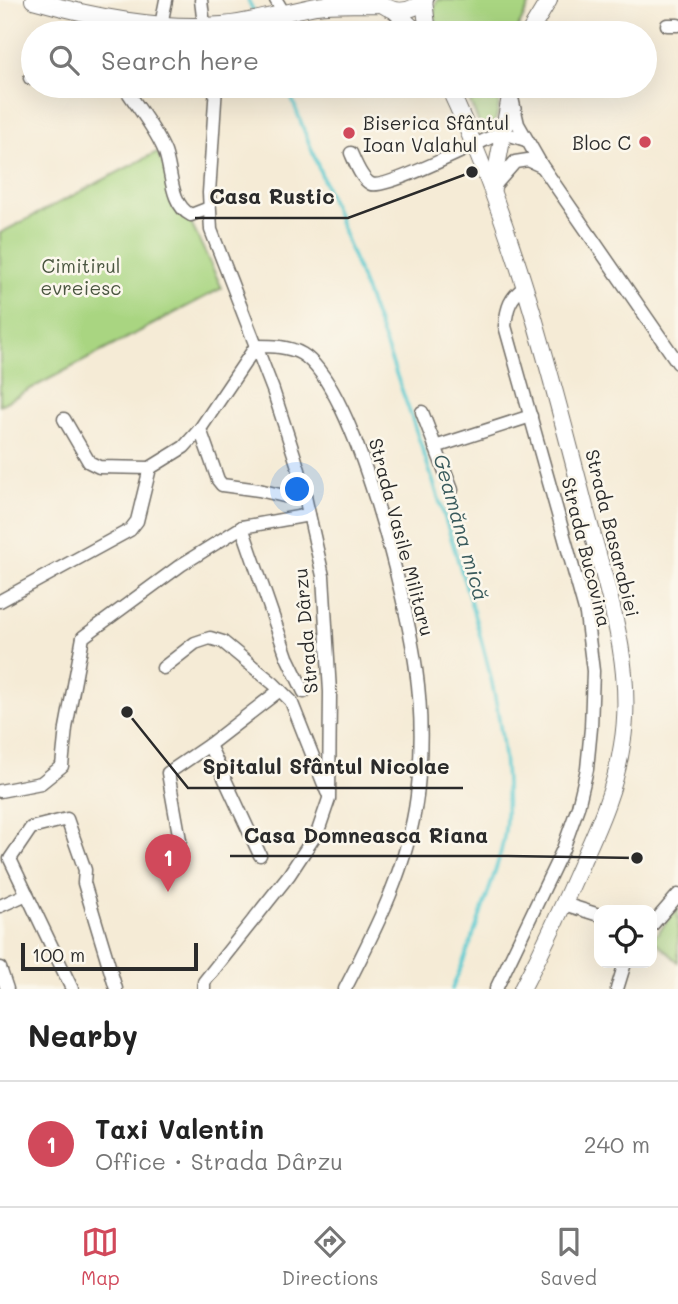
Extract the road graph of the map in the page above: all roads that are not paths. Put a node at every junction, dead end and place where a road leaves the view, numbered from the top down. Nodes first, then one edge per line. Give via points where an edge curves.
1 (33, 0) edge
2 (166, 0) edge
3 (201, 0) edge
4 (276, 0) edge
5 (549, 0) edge
6 (425, 1) edge
7 (323, 3) edge
8 (384, 5) edge
9 (88, 14) junction
10 (280, 16) junction
11 (90, 21) edge
12 (134, 21) edge
13 (162, 21) edge
14 (204, 21) edge
15 (248, 21) edge
16 (403, 21) edge
17 (427, 21) edge
18 (536, 21) edge
19 (132, 98) edge
20 (215, 98) edge
21 (454, 98) edge
22 (511, 98) edge
23 (513, 98) edge
24 (505, 133) junction
25 (526, 140) junction
26 (476, 144) junction
27 (351, 153) dead end
28 (542, 166) junction
29 (493, 188) junction
30 (209, 208) junction
31 (525, 287) junction
32 (256, 346) junction
33 (678, 363) edge
34 (422, 412) dead end
35 (531, 416) junction
36 (64, 419) dead end
37 (200, 429) junction
38 (435, 447) junction
39 (150, 468) junction
40 (452, 490) dead end
41 (305, 494) junction
42 (309, 515) junction
43 (242, 527) junction
44 (0, 601) edge
45 (163, 668) dead end
46 (279, 690) junction
47 (304, 691) junction
48 (330, 692) junction
49 (290, 701) junction
50 (209, 745) junction
51 (0, 791) edge
52 (329, 799) junction
53 (180, 840) dead end
54 (260, 855) dead end
55 (27, 894) junction
56 (678, 895) edge
57 (564, 904) junction
58 (0, 906) edge
59 (594, 913) edge
60 (657, 919) edge
61 (508, 965) junction
62 (0, 968) edge
63 (623, 968) edge
64 (526, 982) edge
65 (200, 987) edge
66 (7, 989) edge
67 (72, 989) edge
68 (116, 989) edge
69 (345, 989) edge
70 (496, 989) edge
71 (617, 989) edge

1 - 9 main road
2 - 13 street
3 - 14 street
4 - 10 street
5 - 18 main road
6 - 8 main road via 416,8
6 - 17 main road
7 - 8 main road
7 - 10 main road
8 - 16 main road
9 - 11 street
9 - 12 main road
10 - 15 main road
19 - 30 street via 164,149 183,210 191,215
20 - 30 street, Strada Dârzu
21 - 26 main road, Strada Basarabiei
22 - 24 main road
23 - 25 street
24 - 25 street
24 - 26 street
24 - 29 main road
25 - 28 street
26 - 27 street via 379,185 362,175
26 - 29 main road, Strada Basarabiei
28 - 29 street via 528,160 514,162
28 - 33 street
29 - 31 main road, Strada Basarabiei
30 - 32 street, Strada Dârzu via 211,230
31 - 35 street, Strada Bucovina via 513,295 505,326
31 - 57 main road, Strada Basarabiei via 542,337 624,674 624,732 614,781
32 - 37 street
32 - 41 street, Strada Dârzu
32 - 69 street, Strada Vasile Militaru via 280,346 303,355 317,369 347,420 393,564 416,670 421,760 406,852 381,918
34 - 38 street
35 - 38 street
35 - 61 street, Strada Bucovina via 586,614 593,671 591,729 587,769 567,839
36 - 39 street via 89,462 99,467
37 - 39 street via 184,447
37 - 41 street via 222,485 284,496
38 - 40 street
39 - 44 street via 137,521 130,530
41 - 42 street, Strada Dârzu
42 - 43 street
42 - 48 street, Strada Dârzu via 323,576
43 - 47 street via 287,657
43 - 51 street via 83,637 62,766 41,783
45 - 46 street via 195,643 210,638 223,642
46 - 49 street
46 - 50 street
47 - 48 street
47 - 49 street
48 - 52 street, Strada Dârzu
49 - 52 street
50 - 53 street via 168,773
50 - 54 street
52 - 65 street, Strada Dârzu via 318,831 289,875
55 - 58 street
55 - 67 street
55 - 68 street via 10,859 31,828 67,819
56 - 60 street
57 - 59 street
57 - 64 main road, Strada Basarabiei
61 - 64 street
61 - 70 street, Strada Bucovina
62 - 66 street
63 - 71 street

